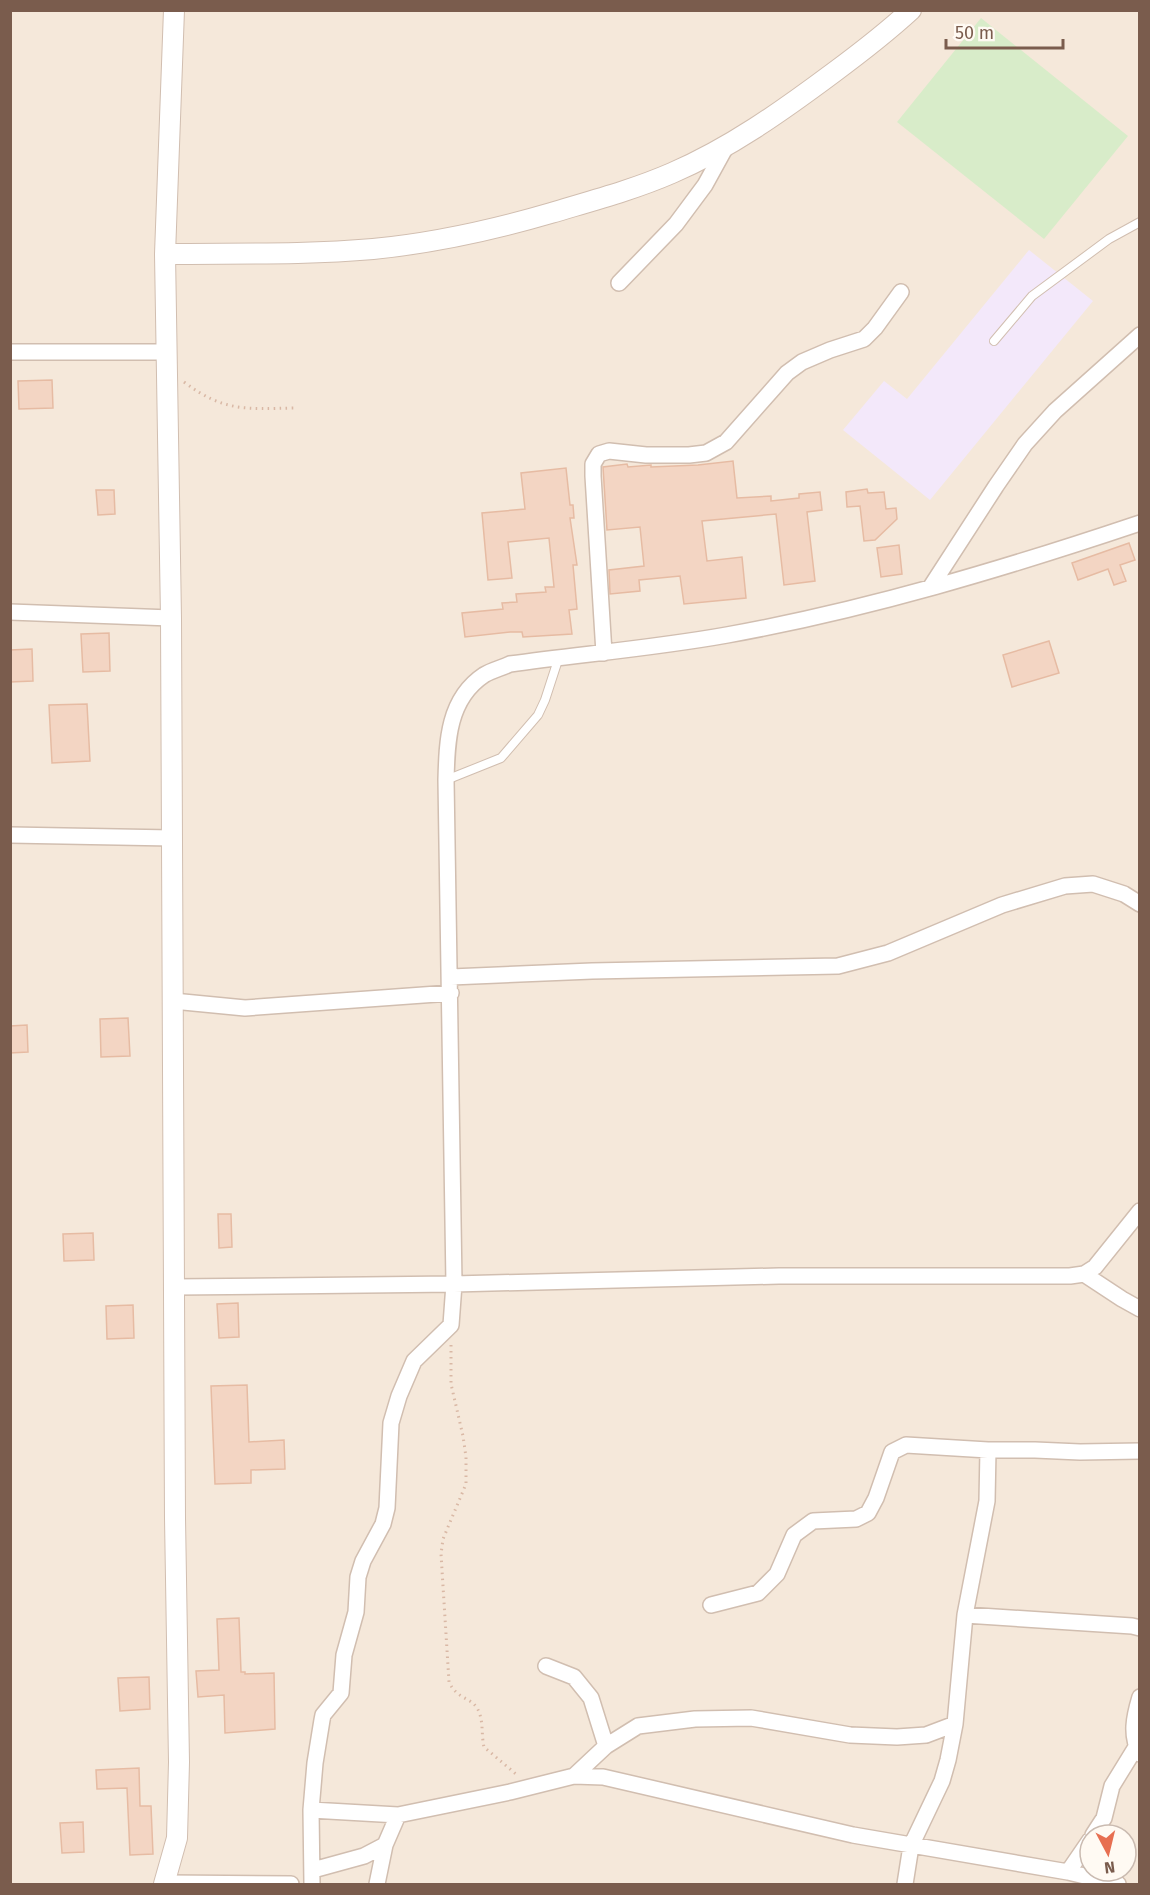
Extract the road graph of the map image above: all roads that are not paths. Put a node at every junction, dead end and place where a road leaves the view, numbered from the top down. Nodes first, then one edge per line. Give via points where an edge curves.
1 (174, 10) edge
2 (911, 10) edge
3 (727, 145) junction
4 (1140, 222) edge
5 (165, 254) junction
6 (619, 283) dead end
7 (901, 292) dead end
8 (1138, 339) edge
9 (994, 341) dead end
10 (10, 352) edge
11 (166, 360) junction
12 (1140, 524) edge
13 (930, 588) junction
14 (10, 612) edge
15 (171, 618) junction
16 (604, 653) junction
17 (559, 657) junction
18 (446, 780) junction
19 (10, 835) edge
20 (172, 838) junction
21 (1140, 904) edge
22 (451, 977) junction
23 (451, 993) junction
24 (173, 1001) junction
25 (1140, 1211) edge
26 (1084, 1274) junction
27 (454, 1284) junction
28 (175, 1287) junction
29 (1140, 1309) edge
30 (988, 1450) junction
31 (1140, 1451) edge
32 (711, 1605) dead end
33 (965, 1615) junction
34 (1137, 1624) edge
35 (546, 1666) dead end
36 (1140, 1697) edge
37 (955, 1724) junction
38 (606, 1746) junction
39 (1138, 1750) edge
40 (574, 1776) junction
41 (311, 1810) junction
42 (398, 1815) junction
43 (1101, 1823) edge
44 (385, 1845) junction
45 (911, 1845) junction
46 (1078, 1857) edge
47 (1068, 1872) junction
48 (312, 1877) edge
49 (165, 1884) edge
50 (291, 1884) edge
51 (377, 1884) edge
52 (905, 1884) edge
53 (1118, 1884) edge

1 - 5 street
2 - 3 street via 887,33 787,108
3 - 5 street via 671,173 610,195 483,232 374,249
3 - 6 street via 705,185 676,224
4 - 9 lane via 1109,239 1032,296
5 - 11 street
7 - 16 street via 864,339 802,362 787,373 726,442 706,453 599,454 593,464 593,476
8 - 13 street via 1054,411 1025,444
10 - 11 street
11 - 15 street
12 - 13 street
13 - 16 street via 726,635
14 - 15 street
15 - 20 street
16 - 17 street
17 - 18 lane via 538,715 501,758
17 - 18 street via 510,664 486,674 466,691 454,712
18 - 22 street
19 - 20 street
20 - 24 street
21 - 22 street via 1093,884 1065,886 1002,905 888,953 838,966
22 - 23 street
23 - 24 street via 245,1008
23 - 27 street
24 - 28 street
25 - 26 street via 1095,1267
26 - 27 street
26 - 29 street
27 - 28 street
27 - 41 street via 451,1325 414,1361 391,1423 387,1508 358,1577 356,1612 344,1654 340,1694 323,1714
28 - 49 street via 179,1762 177,1838
30 - 31 street
30 - 32 street via 906,1445 892,1452 868,1513 856,1519 813,1521 794,1535 777,1574 758,1593
30 - 33 street via 987,1501
33 - 34 street
33 - 37 street
35 - 38 street via 574,1677 591,1698
36 - 39 street via 1133,1724
37 - 38 street via 926,1735 897,1737 850,1735 751,1718 695,1719 638,1726
37 - 45 street via 942,1781
38 - 40 street
39 - 43 street via 1112,1786
40 - 42 street
40 - 45 street via 603,1777 842,1833
41 - 42 street
41 - 48 street
42 - 44 street
44 - 48 street
44 - 51 street
45 - 47 street
45 - 52 street
46 - 47 street
47 - 53 street
49 - 50 street

